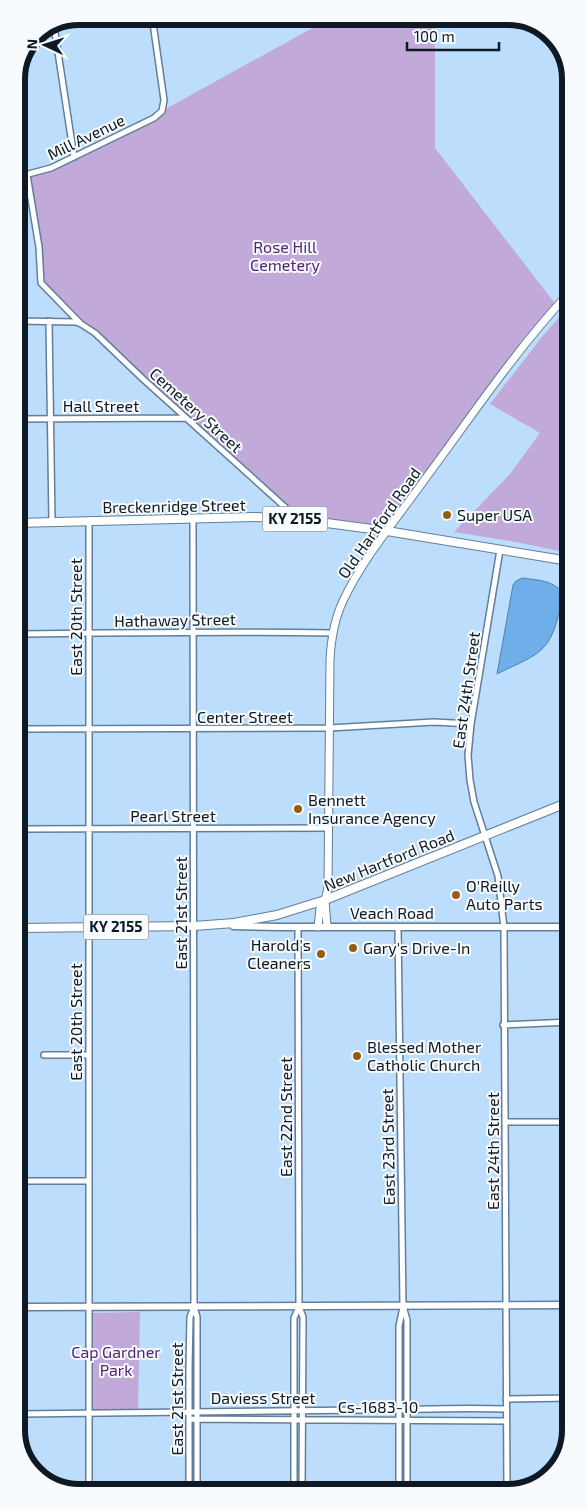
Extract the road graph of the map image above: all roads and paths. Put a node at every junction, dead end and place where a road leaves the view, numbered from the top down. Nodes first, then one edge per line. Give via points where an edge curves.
1 (153, 25) edge
2 (55, 31) edge
3 (74, 156) junction
4 (27, 174) joint
5 (562, 301) edge
6 (25, 321) edge
7 (49, 321) junction
8 (81, 324) junction
9 (50, 418) junction
10 (186, 418) junction
11 (25, 419) edge
12 (289, 518) junction
13 (193, 519) junction
14 (89, 521) junction
15 (52, 522) junction
16 (25, 523) edge
17 (387, 532) junction
18 (500, 550) junction
19 (562, 561) edge
20 (89, 633) junction
21 (332, 633) junction
22 (25, 634) edge
23 (193, 634) junction
24 (471, 724) junction
25 (329, 728) junction
26 (89, 729) junction
27 (25, 730) edge
28 (193, 730) junction
29 (562, 805) edge
30 (329, 828) junction
31 (25, 829) edge
32 (89, 829) junction
33 (193, 829) junction
34 (486, 836) junction
35 (325, 900) junction
36 (214, 925) junction
37 (194, 926) junction
38 (327, 926) junction
39 (89, 927) junction
40 (298, 927) junction
41 (318, 927) junction
42 (398, 927) junction
43 (562, 927) edge
44 (25, 928) edge
45 (504, 928) junction
46 (562, 1022) edge
47 (503, 1025) junction
48 (44, 1055) dead end
49 (89, 1055) junction
50 (506, 1122) junction
51 (562, 1122) edge
52 (25, 1181) edge
53 (89, 1181) junction
54 (404, 1306) junction
55 (506, 1306) junction
56 (562, 1306) edge
57 (89, 1307) junction
58 (194, 1307) junction
59 (299, 1307) junction
60 (25, 1308) edge
61 (506, 1398) junction
62 (562, 1398) edge
63 (294, 1410) junction
64 (398, 1410) junction
65 (407, 1410) junction
66 (506, 1410) junction
67 (302, 1411) junction
68 (190, 1412) junction
69 (198, 1412) junction
70 (89, 1413) junction
71 (25, 1414) edge
72 (190, 1419) junction
73 (198, 1419) junction
74 (294, 1419) junction
75 (303, 1419) junction
76 (398, 1420) junction
77 (407, 1420) junction
78 (506, 1421) junction
79 (89, 1484) edge
80 (189, 1484) edge
81 (197, 1484) edge
82 (294, 1484) edge
83 (302, 1484) edge
84 (399, 1484) edge
85 (407, 1484) edge
86 (506, 1484) edge

1 - 3 street, Mill Avenue via 164,100 162,111 154,118
2 - 3 street
3 - 4 street, Mill Avenue via 51,168
4 - 8 street, Cemetery Street via 39,247 41,283
5 - 17 main road, Old Hartford Road via 517,354
6 - 7 street
7 - 8 street
7 - 9 street
8 - 10 street, Cemetery Street via 95,333
9 - 10 street, Hall Street
9 - 11 street, Hall Street
9 - 15 street
10 - 12 street, Cemetery Street via 286,508
12 - 13 main road, Breckenridge Street / KY 2155
12 - 17 main road, Breckenridge Street / KY 2155
13 - 14 main road, Breckenridge Street / KY 2155
13 - 23 street, East 21st Street
14 - 15 main road, Breckenridge Street / KY 2155
14 - 20 street, East 20th Street
15 - 16 main road, Breckenridge Street / KY 2155
17 - 18 main road, Breckenridge Street / KY 2155
17 - 21 main road, Old Hartford Road via 354,580 338,612
18 - 19 main road, Breckenridge Street / KY 2155
18 - 24 street, East 24th Street
20 - 22 street, Hathaway Street
20 - 23 street, Hathaway Street
20 - 26 street, East 20th Street
21 - 23 street, Hathaway Street
21 - 25 main road, Old Hartford Road
23 - 28 street, East 21st Street
24 - 25 street, Center Street via 434,722
24 - 34 street, East 24th Street via 470,780
25 - 28 street, Center Street
25 - 30 main road, Old Hartford Road
26 - 27 street, Center Street
26 - 28 street, Center Street
26 - 32 street, East 20th Street
28 - 33 street, East 21st Street
29 - 34 main road, New Hartford Road / KY 2155
30 - 33 street, Pearl Street
30 - 35 main road, Old Hartford Road
31 - 32 street, Pearl Street
32 - 33 street, Pearl Street
32 - 39 street, East 20th Street
33 - 37 street, East 21st Street
34 - 35 main road, New Hartford Road / KY 2155
34 - 45 street, East 24th Street via 498,876
35 - 36 main road, New Hartford Road / KY 2155 via 270,917
35 - 38 main road
35 - 41 main road via 320,908
36 - 37 main road, KY 2155
36 - 40 street, Veach Road
37 - 39 main road, KY 2155
37 - 58 street, East 21st Street
38 - 41 street, Veach Road
38 - 42 street, Veach Road
39 - 44 main road, KY 2155
39 - 49 street, East 20th Street
40 - 41 street, Veach Road
40 - 59 street, East 22nd Street
42 - 45 street, Veach Road
42 - 54 street, East 23rd Street
43 - 45 street, Veach Road
45 - 47 street, East 24th Street
46 - 47 street
47 - 50 street, East 24th Street
48 - 49 street
49 - 53 street, East 20th Street
50 - 51 street
50 - 55 street, East 24th Street
52 - 53 street
53 - 57 street, East 20th Street
54 - 55 street
54 - 59 street
54 - 64 street, East 23rd Street via 399,1326
54 - 65 street, East 23rd Street via 407,1320
55 - 56 street
55 - 61 street, East 24th Street
57 - 58 street
57 - 60 street
57 - 70 street, East 20th Street
58 - 59 street
58 - 68 street, East 21st Street via 190,1317
58 - 69 street, East 21st Street via 197,1317
59 - 63 street, East 22nd Street via 294,1318
59 - 67 street, East 22nd Street via 303,1317
61 - 62 street
61 - 66 street, East 24th Street
63 - 67 street, Daviess Street
63 - 69 street, Daviess Street
63 - 74 street, East 22nd Street
64 - 65 street, Daviess Street
64 - 67 street, Daviess Street
64 - 76 street, East 23rd Street
65 - 66 street, Daviess Street
65 - 77 street, East 23rd Street
66 - 78 street, East 24th Street
67 - 75 street, East 22nd Street
68 - 69 street, Daviess Street
68 - 70 street, Daviess Street
68 - 72 street, East 21st Street
69 - 73 street, East 21st Street
70 - 71 street, Daviess Street
70 - 79 street, East 20th Street
72 - 73 street, Cs-1683-10
72 - 80 street, East 21st Street
73 - 74 street, Cs-1683-10
73 - 81 street, East 21st Street
74 - 75 street, Cs-1683-10
74 - 82 street, East 22nd Street
75 - 76 street, Cs-1683-10
75 - 83 street, East 22nd Street
76 - 77 street, Cs-1683-10
76 - 84 street, East 23rd Street
77 - 78 street, Cs-1683-10
77 - 85 street, East 23rd Street
78 - 86 street, East 24th Street

